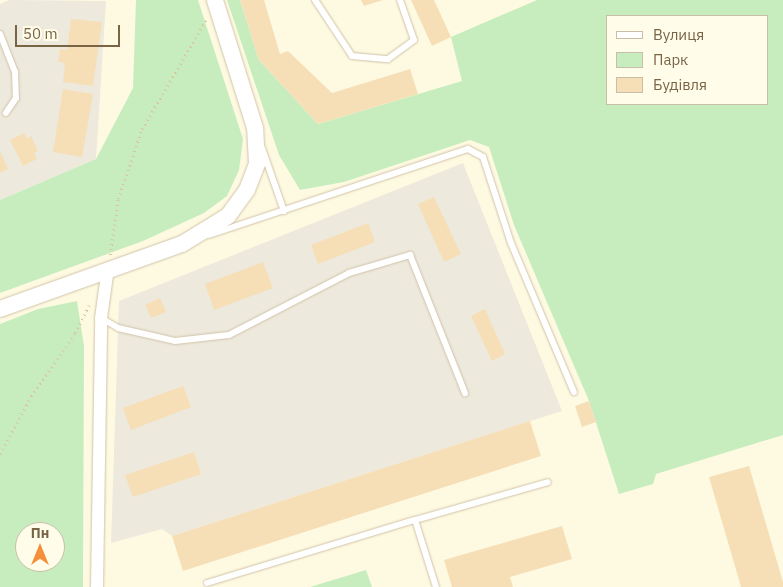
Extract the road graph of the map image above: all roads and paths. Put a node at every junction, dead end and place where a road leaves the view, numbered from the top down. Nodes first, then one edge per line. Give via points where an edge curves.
1 (314, 0) edge
2 (400, 0) edge
3 (215, 2) edge
4 (0, 34) edge
5 (6, 113) dead end
6 (255, 128) junction
7 (284, 211) junction
8 (182, 244) junction
9 (108, 268) junction
10 (91, 300) dead end
11 (0, 309) edge
12 (101, 318) junction
13 (574, 392) dead end
14 (465, 393) dead end
15 (0, 454) edge
16 (548, 482) dead end
17 (415, 520) junction
18 (207, 583) dead end
19 (97, 587) edge
20 (436, 587) edge

1 - 2 lane via 352,56 388,59 414,40
3 - 6 street
3 - 9 path via 142,129 118,198
4 - 5 lane via 15,72 16,98
6 - 7 lane
6 - 8 street via 257,164 247,190 228,216
7 - 8 lane
7 - 13 lane via 468,149 483,157 511,243
8 - 9 street
9 - 11 street
9 - 12 street
10 - 15 path via 75,332 31,396
12 - 14 lane via 118,328 175,341 229,335 350,273 410,255
12 - 19 street
16 - 17 lane
17 - 18 lane
17 - 20 lane

